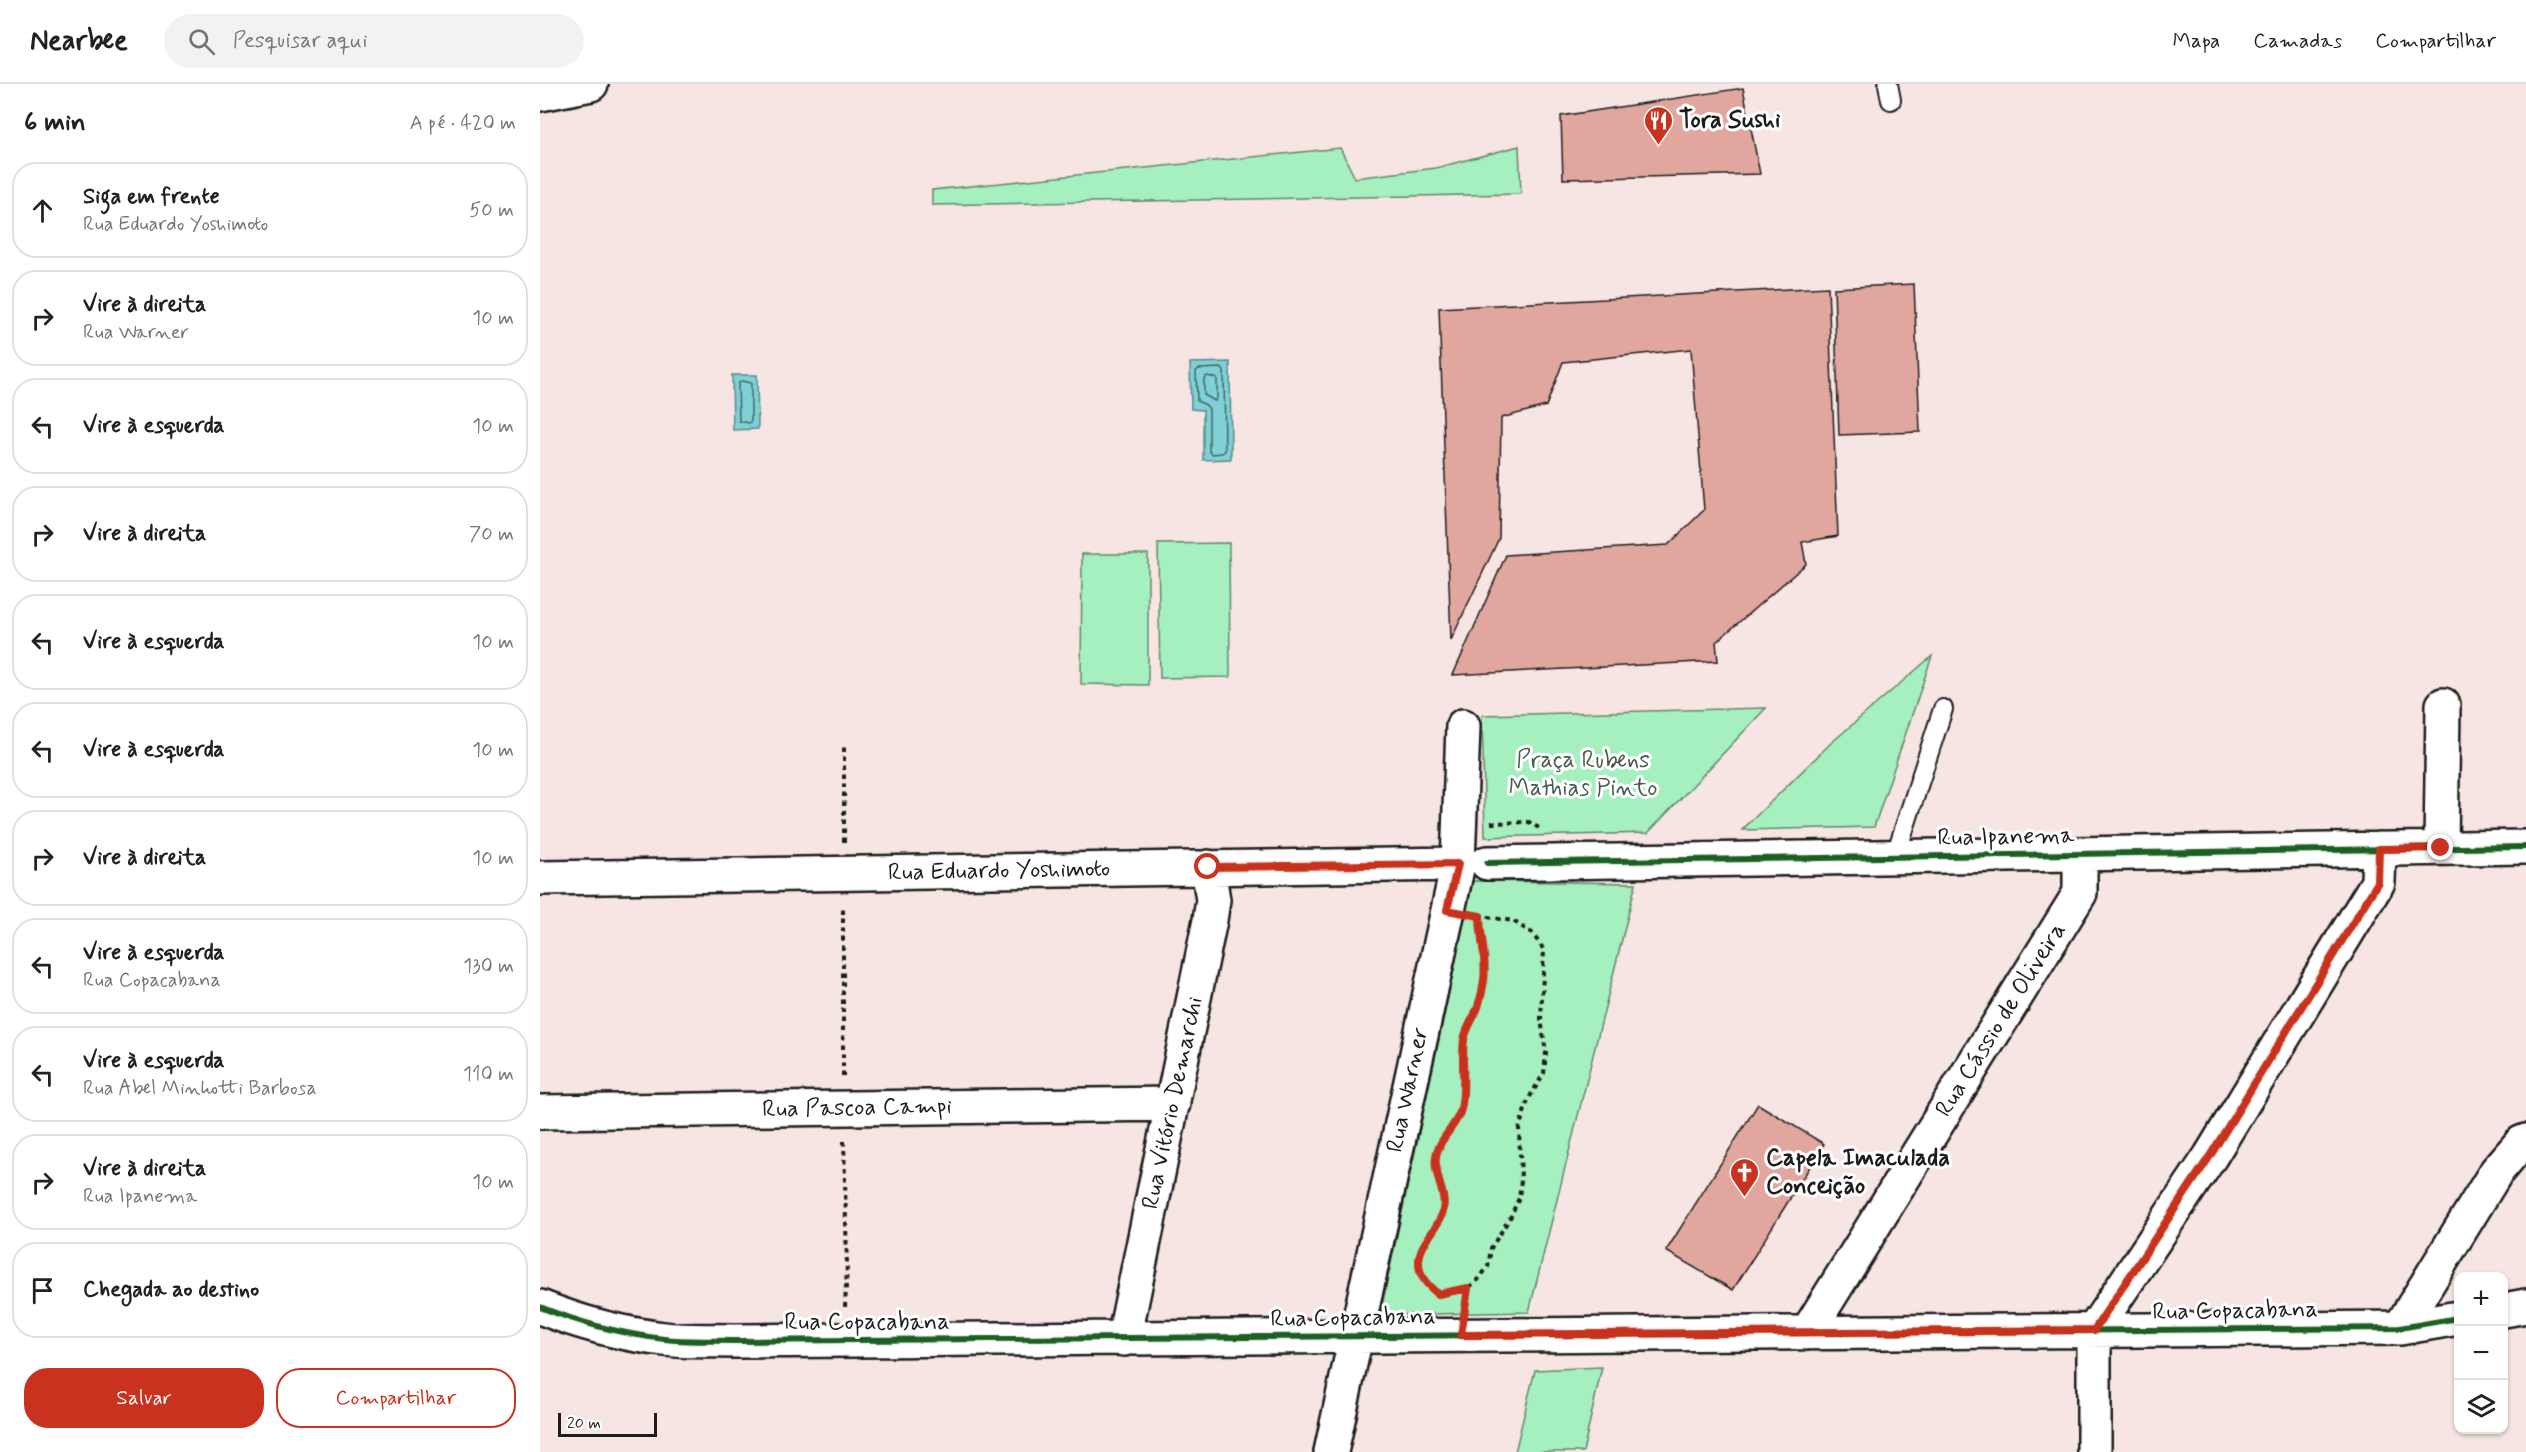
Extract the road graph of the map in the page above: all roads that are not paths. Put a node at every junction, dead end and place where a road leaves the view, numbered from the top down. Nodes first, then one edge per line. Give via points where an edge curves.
1 (552, 84) edge
2 (591, 84) edge
3 (540, 94) edge
4 (2443, 705) dead end
5 (1943, 709) dead end
6 (1463, 726) dead end
7 (2526, 847) edge
8 (2441, 848) junction
9 (2379, 849) junction
10 (2080, 854) junction
11 (1895, 857) junction
12 (1472, 864) junction
13 (1208, 867) junction
14 (540, 878) edge
15 (1173, 1104) junction
16 (540, 1112) edge
17 (2526, 1141) edge
18 (540, 1306) edge
19 (2526, 1306) edge
20 (2508, 1309) edge
21 (2454, 1319) edge
22 (2400, 1328) junction
23 (2094, 1330) junction
24 (1807, 1333) junction
25 (1355, 1336) junction
26 (1124, 1339) junction
27 (1331, 1452) edge
28 (2094, 1452) edge

1 - 3 street
2 - 3 street
4 - 8 street
5 - 11 lane
6 - 12 street, Rua Warner
7 - 8 street, Rua Ipanema
8 - 9 street, Rua Ipanema
9 - 10 street, Rua Ipanema
9 - 23 street via 2378,882 2210,1156
10 - 11 street, Rua Ipanema
10 - 24 street, Rua Cássio de Oliveira via 2080,893
11 - 12 street, Rua Ipanema
12 - 13 street, Rua Eduardo Yoshimoto
12 - 25 street, Rua Warner via 1447,910
13 - 14 street, Rua Eduardo Yoshimoto
13 - 15 street, Rua Vitório Demarchi via 1213,900
15 - 16 street, Rua Pascoa Campi
15 - 26 street, Rua Vitório Demarchi
17 - 22 street via 2496,1172
18 - 26 street, Rua Copacabana via 598,1327 666,1340
19 - 20 street
21 - 22 street, Rua Copacabana
22 - 23 street, Rua Copacabana
23 - 24 street, Rua Copacabana
23 - 28 street
24 - 25 street, Rua Copacabana
25 - 26 street, Rua Copacabana
25 - 27 street, Rua Warner

